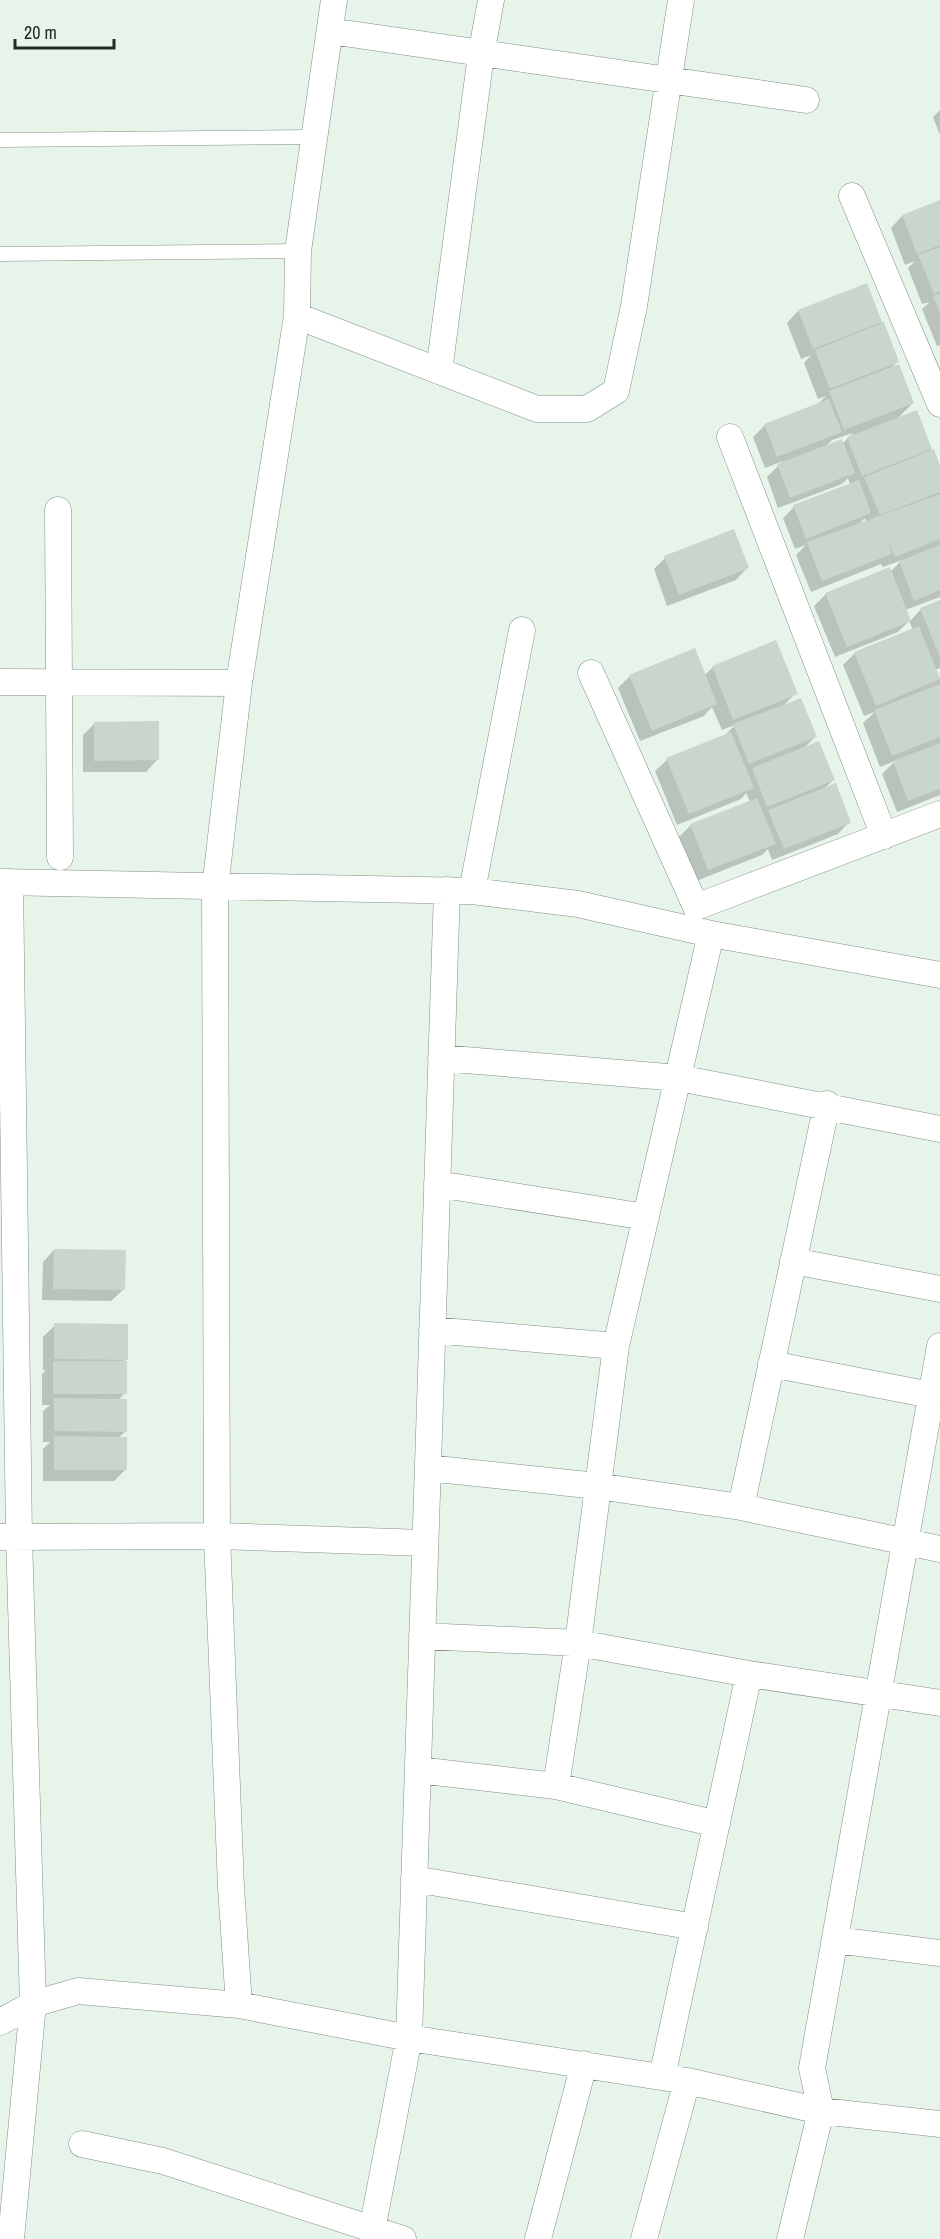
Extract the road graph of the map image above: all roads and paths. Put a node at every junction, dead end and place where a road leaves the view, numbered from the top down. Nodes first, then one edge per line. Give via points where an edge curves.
1 (334, 0) edge
2 (491, 0) edge
3 (681, 0) edge
4 (330, 31) junction
5 (481, 55) junction
6 (669, 78) junction
7 (806, 100) dead end
8 (315, 137) junction
9 (0, 140) edge
10 (852, 196) dead end
11 (298, 251) junction
12 (0, 254) edge
13 (297, 315) junction
14 (439, 371) junction
15 (940, 404) edge
16 (730, 437) dead end
17 (58, 510) dead end
18 (522, 630) dead end
19 (591, 673) dead end
20 (0, 682) edge
21 (61, 682) junction
22 (239, 682) junction
23 (940, 814) edge
24 (884, 836) junction
25 (60, 856) dead end
26 (5, 882) edge
27 (215, 888) junction
28 (447, 890) junction
29 (472, 891) junction
30 (711, 934) junction
31 (940, 975) edge
32 (441, 1058) junction
33 (679, 1078) junction
34 (827, 1104) junction
35 (940, 1129) edge
36 (437, 1184) junction
37 (646, 1217) junction
38 (793, 1261) junction
39 (940, 1289) edge
40 (432, 1330) junction
41 (616, 1346) junction
42 (940, 1346) edge
43 (771, 1364) junction
44 (931, 1395) junction
45 (428, 1468) junction
46 (597, 1486) junction
47 (741, 1507) junction
48 (217, 1536) junction
49 (10, 1537) edge
50 (906, 1542) junction
51 (425, 1543) junction
52 (940, 1549) edge
53 (422, 1636) junction
54 (578, 1643) junction
55 (749, 1674) junction
56 (878, 1692) junction
57 (940, 1703) edge
58 (418, 1770) junction
59 (556, 1786) junction
60 (717, 1824) junction
61 (414, 1879) junction
62 (695, 1927) junction
63 (835, 1940) junction
64 (940, 1953) edge
65 (33, 2004) junction
66 (239, 2005) junction
67 (0, 2022) edge
68 (409, 2038) junction
69 (584, 2064) junction
70 (662, 2077) junction
71 (687, 2081) junction
72 (821, 2112) junction
73 (940, 2124) edge
74 (82, 2144) dead end
75 (372, 2230) junction
76 (11, 2239) edge
77 (403, 2239) edge
78 (538, 2239) edge
79 (644, 2239) edge
80 (790, 2239) edge

1 - 4 street
2 - 5 street
3 - 6 street
4 - 5 street
4 - 8 street
5 - 6 street
5 - 14 street
6 - 7 street
6 - 14 street via 634,306 616,391 587,409 537,409
8 - 9 lane
8 - 11 street
10 - 15 street
11 - 12 lane
11 - 13 street
13 - 14 street
13 - 22 street
16 - 24 street
17 - 21 street
18 - 29 street
19 - 24 street via 696,907
20 - 21 street
21 - 22 street
21 - 25 street
22 - 27 street
23 - 24 street
26 - 27 street
26 - 49 street
27 - 28 street
27 - 48 street
28 - 29 street
28 - 32 street
29 - 30 street via 578,904
30 - 31 street
30 - 33 street
32 - 33 street
32 - 36 street
33 - 34 street
33 - 37 street
34 - 35 street
34 - 38 street
36 - 37 street
36 - 40 street
37 - 41 street
38 - 39 street
38 - 43 street
40 - 41 street
40 - 45 street
41 - 46 street
42 - 44 street
43 - 44 street
43 - 47 street
44 - 50 street
45 - 46 street
45 - 51 street
46 - 47 street
46 - 54 street
47 - 50 street
48 - 49 street
48 - 51 street
48 - 66 street
49 - 65 street
50 - 52 street
50 - 56 street
51 - 53 street
53 - 54 street
53 - 58 street
54 - 55 street
54 - 59 street
55 - 56 street
55 - 60 street
56 - 57 street
56 - 63 street
58 - 59 street
58 - 61 street
59 - 60 street
60 - 62 street
61 - 62 street
61 - 68 street
62 - 70 street
63 - 64 street
63 - 72 street via 812,2068
65 - 66 street via 78,1991
65 - 67 street
65 - 76 street
66 - 68 street
68 - 69 street
68 - 75 street
69 - 70 street
69 - 78 street
70 - 71 street
71 - 72 street
71 - 79 street
72 - 73 street
72 - 80 street
74 - 75 street via 163,2161
75 - 77 street

